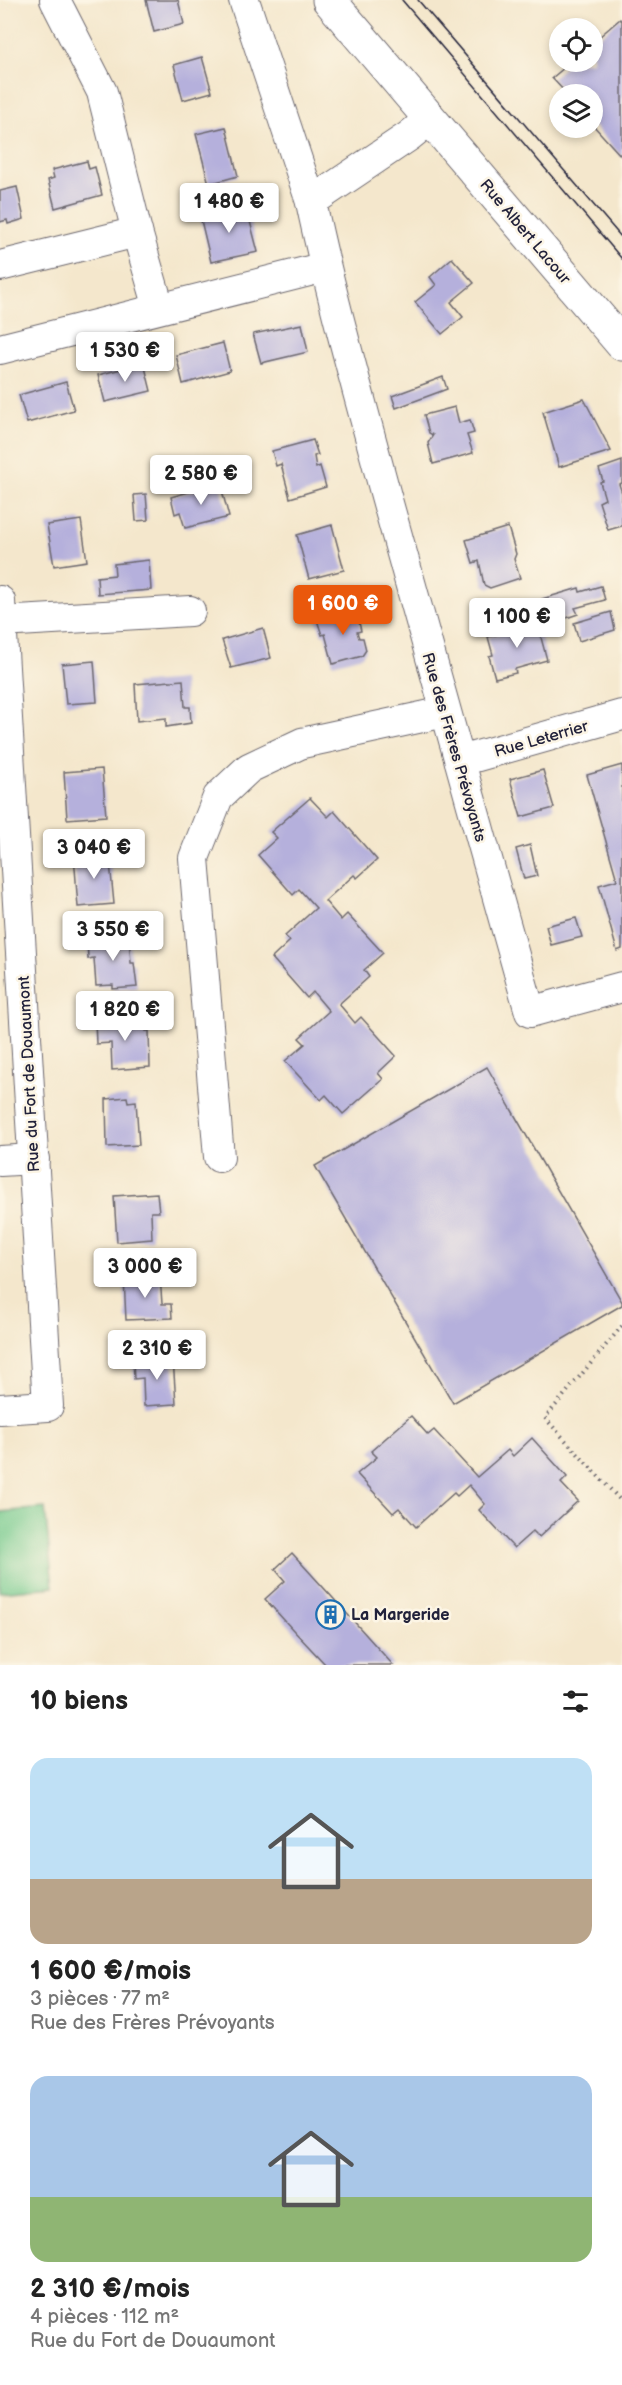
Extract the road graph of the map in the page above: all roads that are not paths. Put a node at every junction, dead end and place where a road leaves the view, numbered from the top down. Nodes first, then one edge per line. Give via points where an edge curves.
1 (55, 0) edge
2 (244, 0) edge
3 (329, 0) edge
4 (430, 118) junction
5 (311, 202) junction
6 (137, 232) junction
7 (0, 266) edge
8 (325, 267) junction
9 (159, 308) junction
10 (622, 344) edge
11 (0, 349) edge
12 (1, 611) edge
13 (190, 611) dead end
14 (445, 712) junction
15 (622, 715) edge
16 (460, 761) junction
17 (622, 987) edge
18 (219, 1157) dead end
19 (34, 1159) junction
20 (0, 1161) edge
21 (0, 1409) edge

1 - 6 street via 102,92
2 - 5 street
3 - 4 street, Rue Albert Lacour
4 - 5 street
4 - 10 street, Rue Albert Lacour
5 - 8 street, Rue des Frères Prévoyants
6 - 7 street
6 - 9 street
8 - 9 street
8 - 14 street, Rue des Frères Prévoyants
9 - 11 street
12 - 13 street, Rue du Fort de Douaumont
12 - 19 street, Rue du Fort de Douaumont
14 - 16 street, Rue des Frères Prévoyants
14 - 18 street via 302,743 249,768 218,797 194,858
15 - 16 street, Rue Leterrier
16 - 17 street, Rue des Frères Prévoyants via 530,1012
19 - 20 street
19 - 21 street, Rue du Fort de Douaumont via 48,1406

